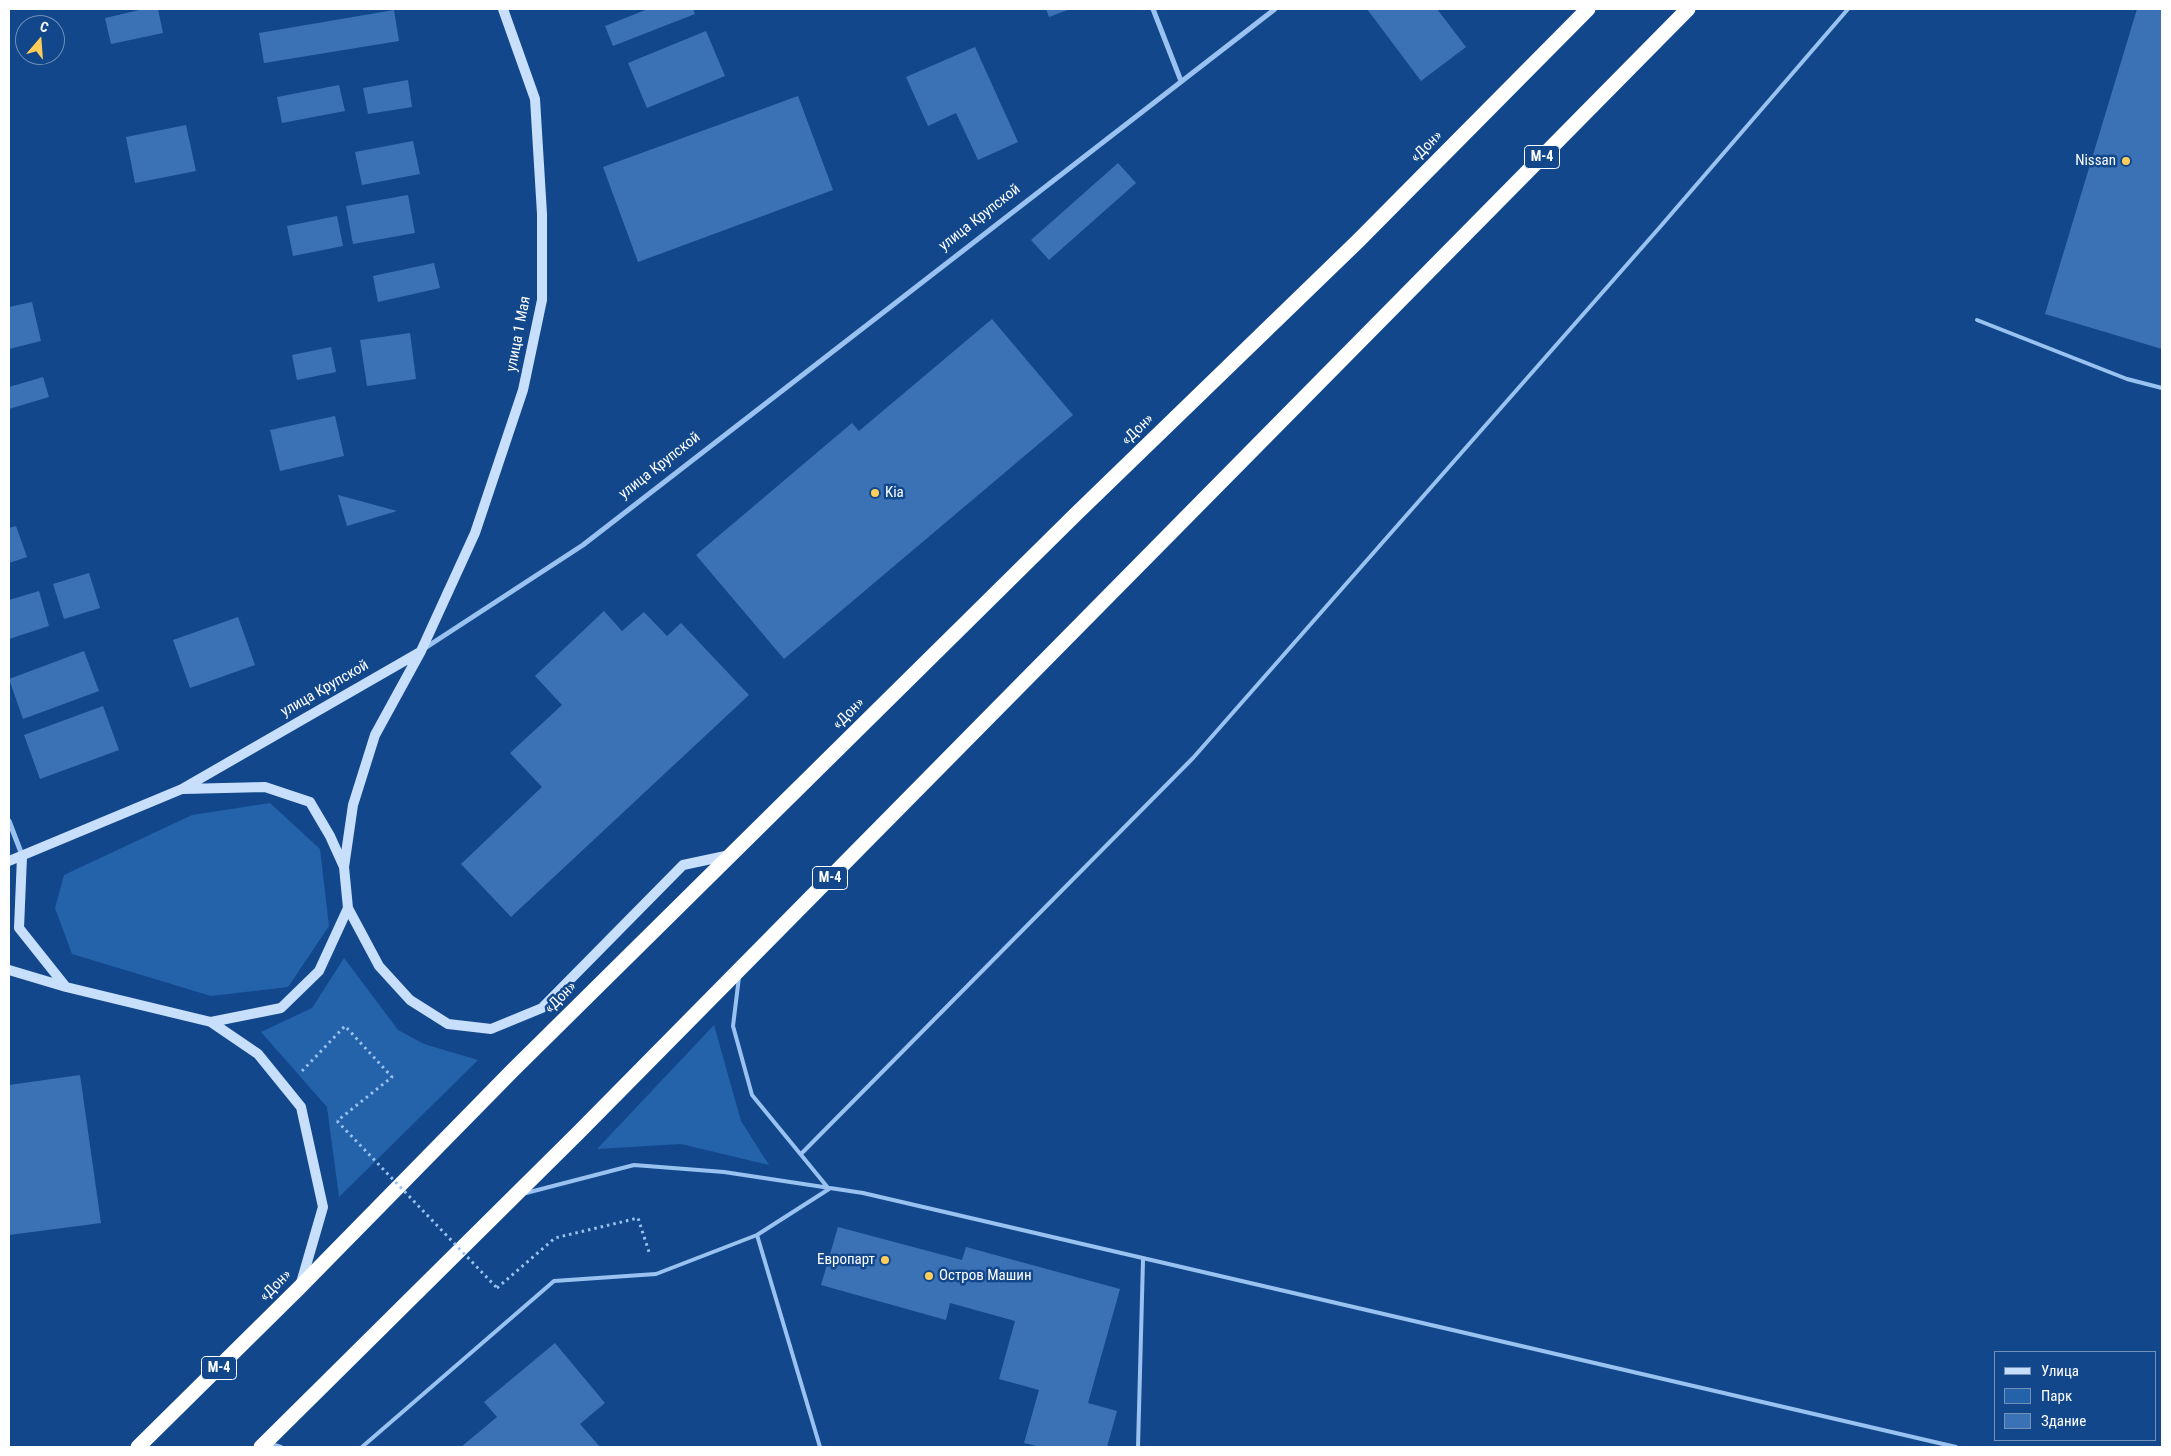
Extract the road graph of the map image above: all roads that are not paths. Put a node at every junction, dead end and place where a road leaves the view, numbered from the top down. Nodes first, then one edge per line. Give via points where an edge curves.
1 (504, 9) edge
2 (1153, 9) edge
3 (1275, 9) edge
4 (1588, 9) edge
5 (1688, 9) edge
6 (1848, 9) edge
7 (1181, 81) junction
8 (1976, 320) dead end
9 (2162, 388) edge
10 (420, 651) junction
11 (182, 789) junction
12 (9, 821) edge
13 (732, 854) junction
14 (22, 857) junction
15 (9, 861) edge
16 (344, 868) junction
17 (348, 908) junction
18 (740, 969) junction
19 (9, 970) edge
20 (66, 987) junction
21 (211, 1022) junction
22 (801, 1154) junction
23 (829, 1189) junction
24 (516, 1195) junction
25 (757, 1235) junction
26 (1143, 1260) junction
27 (299, 1288) junction
28 (269, 1445) edge
29 (138, 1447) edge
30 (362, 1447) edge
31 (820, 1447) edge
32 (1138, 1447) edge
33 (1956, 1447) edge

1 - 10 street, улица 1 Мая via 535,99 542,214 542,300 523,390 475,533
2 - 7 street
3 - 7 street, улица Крупской
4 - 13 highway, «Дон» / М-4 via 1358,241
5 - 18 highway, М-4
6 - 22 lane via 1193,758
7 - 10 street, улица Крупской via 583,545
8 - 9 lane via 2127,379
10 - 11 street, улица Крупской
10 - 16 street, улица 1 Мая via 375,735 353,805
11 - 14 street, улица Крупской
11 - 16 street via 265,787 310,802
12 - 14 street
13 - 17 street via 683,865 542,1008 491,1029 448,1024 410,1000 379,966
13 - 27 highway, «Дон» / М-4
14 - 15 street, улица Крупской
14 - 20 street via 19,928
16 - 17 street
17 - 21 street via 319,971 282,1008
18 - 22 lane via 733,1026 752,1095
18 - 24 highway, М-4
19 - 20 street
20 - 21 street
21 - 27 street via 258,1054 301,1107 323,1207
22 - 23 lane
23 - 24 lane via 724,1172 634,1165
23 - 25 lane
23 - 26 lane via 863,1193
24 - 28 highway, М-4
25 - 30 lane via 656,1274 554,1281
25 - 31 lane
26 - 32 lane
26 - 33 lane
27 - 29 highway, «Дон» / М-4

